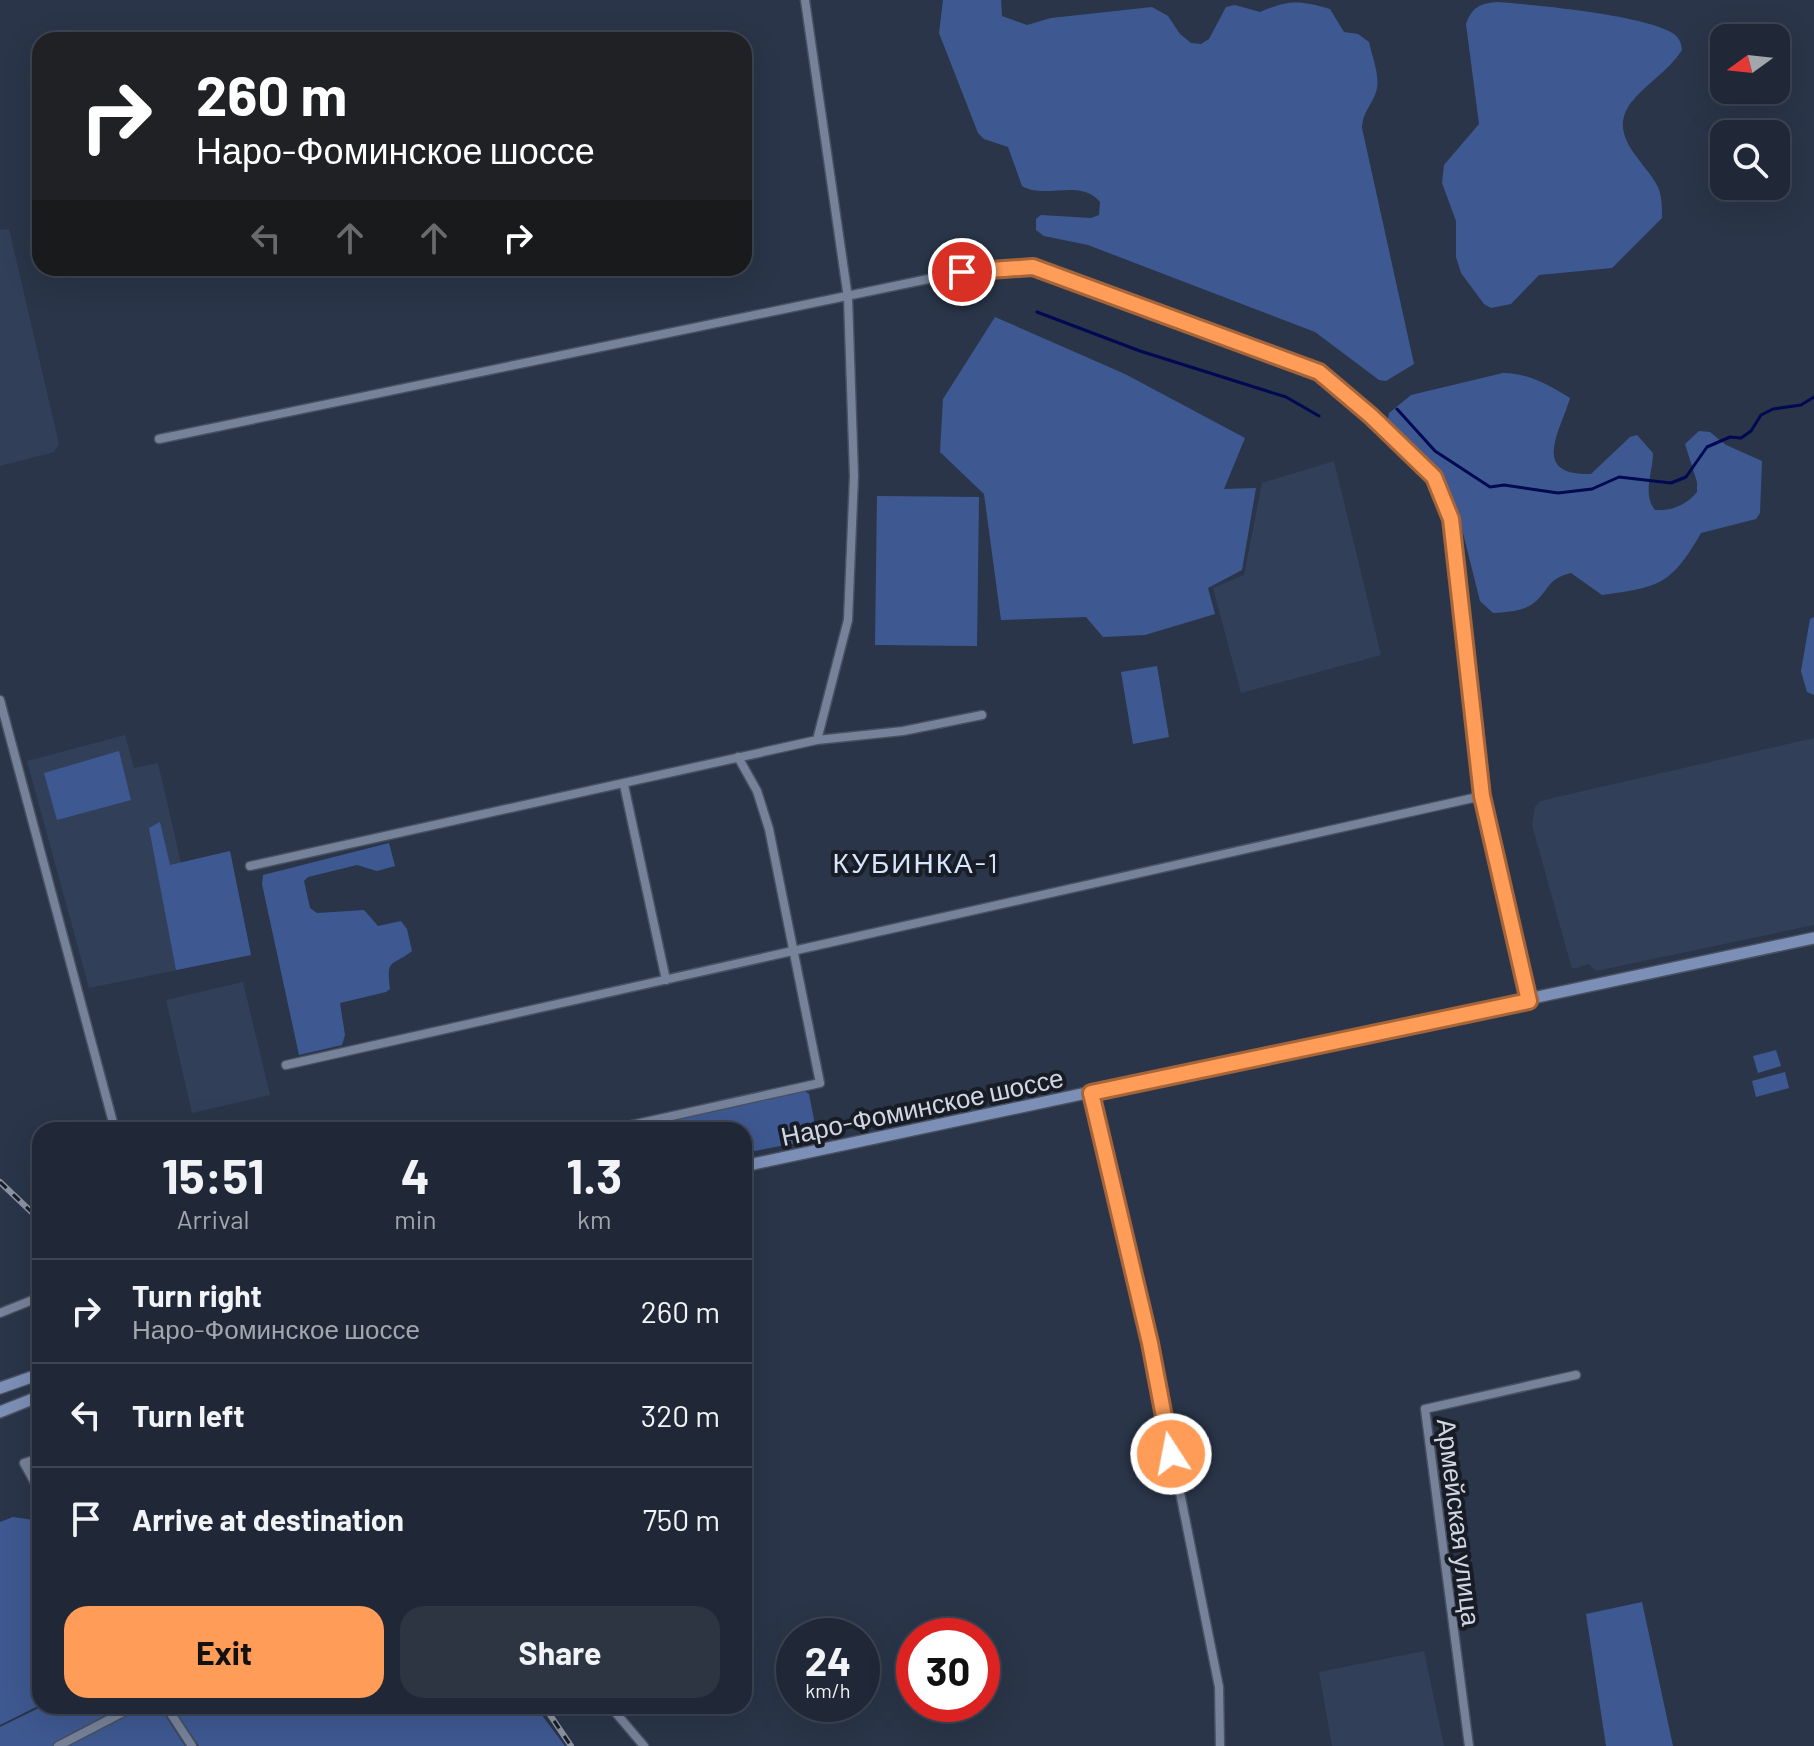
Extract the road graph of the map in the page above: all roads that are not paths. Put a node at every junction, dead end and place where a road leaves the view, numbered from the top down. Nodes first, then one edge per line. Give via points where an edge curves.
1 (805, 0) edge
2 (848, 298) junction
3 (159, 439) dead end
4 (0, 700) edge
5 (982, 715) dead end
6 (817, 740) junction
7 (738, 757) junction
8 (624, 785) junction
9 (1482, 796) junction
10 (250, 866) dead end
11 (1814, 938) edge
12 (794, 953) junction
13 (666, 980) junction
14 (1529, 1001) junction
15 (286, 1065) dead end
16 (1091, 1093) junction
17 (113, 1122) edge
18 (645, 1122) edge
19 (752, 1164) edge
20 (32, 1300) edge
21 (0, 1313) edge
22 (1576, 1375) dead end
23 (32, 1377) edge
24 (0, 1388) edge
25 (32, 1399) edge
26 (0, 1412) edge
27 (32, 1460) edge
28 (32, 1478) edge
29 (120, 1714) edge
30 (171, 1714) edge
31 (617, 1714) edge
32 (58, 1746) edge
33 (192, 1746) edge
34 (644, 1746) edge
35 (1220, 1746) edge
36 (1469, 1746) edge

1 - 2 street
2 - 3 street
2 - 6 street via 854,476 848,620
2 - 9 street via 962,272 1033,267 1319,372 1434,477 1451,519
4 - 17 street
5 - 6 street
6 - 7 street
7 - 8 street
7 - 12 street via 757,791 769,829
8 - 10 street
8 - 13 street
9 - 12 street
9 - 14 street
11 - 14 main road, Наро-Фоминское шоссе
12 - 13 street
12 - 18 street via 820,1083
13 - 15 street
14 - 16 main road, Наро-Фоминское шоссе
16 - 19 main road, Наро-Фоминское шоссе
16 - 35 street via 1150,1343 1219,1687
20 - 21 street
22 - 36 street, Армейская улица via 1425,1409
23 - 24 main road
25 - 26 main road
27 - 28 street via 24,1463
29 - 32 street
30 - 33 street
31 - 34 street

